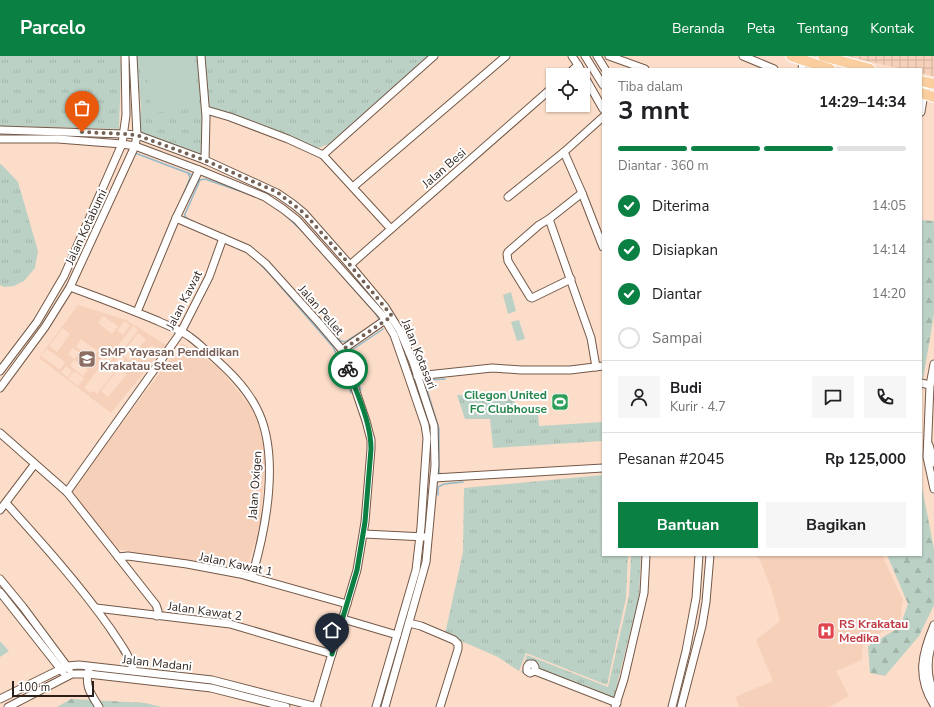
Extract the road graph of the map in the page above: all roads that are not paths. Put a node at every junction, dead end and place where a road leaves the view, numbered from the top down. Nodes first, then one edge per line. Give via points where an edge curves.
1 (125, 56) edge
2 (133, 56) edge
3 (201, 56) edge
4 (434, 56) edge
5 (506, 56) edge
6 (572, 56) edge
7 (585, 56) edge
8 (597, 56) edge
9 (609, 56) edge
10 (743, 56) edge
11 (791, 56) edge
12 (823, 56) edge
13 (578, 65) junction
14 (803, 65) edge
15 (575, 68) edge
16 (604, 68) edge
17 (641, 68) edge
18 (772, 68) edge
19 (823, 68) edge
20 (866, 68) edge
21 (602, 82) edge
22 (928, 83) edge
23 (546, 93) edge
24 (922, 94) edge
25 (934, 97) edge
26 (602, 107) edge
27 (206, 110) junction
28 (602, 118) edge
29 (0, 130) edge
30 (124, 134) junction
31 (137, 135) junction
32 (0, 139) edge
33 (122, 144) junction
34 (135, 146) junction
35 (564, 152) junction
36 (323, 155) junction
37 (204, 160) junction
38 (198, 171) junction
39 (353, 187) junction
40 (277, 192) junction
41 (582, 193) junction
42 (508, 197) dead end
43 (272, 201) junction
44 (176, 218) junction
45 (549, 219) junction
46 (391, 229) junction
47 (222, 240) junction
48 (602, 244) edge
49 (350, 265) junction
50 (571, 279) junction
51 (70, 287) junction
52 (137, 312) junction
53 (388, 318) junction
54 (37, 322) junction
55 (45, 327) junction
56 (181, 332) junction
57 (342, 350) junction
58 (934, 364) edge
59 (600, 366) edge
60 (0, 370) edge
61 (417, 376) junction
62 (922, 383) edge
63 (930, 385) junction
64 (0, 388) edge
65 (0, 433) edge
66 (928, 439) junction
67 (934, 463) edge
68 (34, 464) junction
69 (602, 468) edge
70 (440, 478) junction
71 (934, 489) edge
72 (67, 492) junction
73 (6, 503) junction
74 (0, 510) edge
75 (364, 534) junction
76 (420, 537) junction
77 (429, 538) junction
78 (646, 556) edge
79 (699, 556) edge
80 (710, 556) edge
81 (118, 557) junction
82 (252, 576) junction
83 (0, 579) edge
84 (0, 592) edge
85 (347, 604) junction
86 (96, 608) junction
87 (157, 616) junction
88 (343, 619) junction
89 (409, 623) junction
90 (934, 625) edge
91 (397, 636) junction
92 (932, 642) edge
93 (686, 651) junction
94 (332, 654) junction
95 (696, 654) junction
96 (64, 667) junction
97 (88, 670) junction
98 (134, 671) junction
99 (535, 671) dead end
100 (69, 676) junction
101 (934, 694) edge
102 (0, 699) edge
103 (616, 705) edge
104 (934, 705) edge
105 (8, 707) edge
106 (100, 707) edge
107 (286, 707) edge
108 (317, 707) edge
109 (376, 707) edge
110 (385, 707) edge
111 (440, 707) edge
112 (672, 707) edge
113 (681, 707) edge

1 - 30 street, Jalan Kotabumi
2 - 31 street, Jalan Kotabumi
3 - 27 street
4 - 36 street
5 - 39 street
6 - 13 street
7 - 21 street
8 - 16 street
9 - 17 street
10 - 18 street
11 - 14 highway
12 - 20 highway
13 - 15 street
13 - 26 street
14 - 19 highway
22 - 24 street
23 - 46 street, Jalan Besi
24 - 25 highway
27 - 36 street via 288,139
27 - 37 street
28 - 35 street
29 - 30 street, Jalan Kotasari
30 - 31 street, Jalan Kotasari
30 - 33 street, Jalan Kotabumi
31 - 34 street, Jalan Kotabumi
31 - 37 street, Jalan Kotasari
32 - 33 street, Jalan Kotasari via 56,139
33 - 34 street, Jalan Kotasari
33 - 54 street, Jalan Kotabumi via 64,276
34 - 38 street, Jalan Kotasari
34 - 51 street, Jalan Kotabumi
35 - 41 street
35 - 42 street
36 - 39 street
37 - 40 street, Jalan Kotasari
38 - 43 street, Jalan Kotasari
38 - 44 street
39 - 46 street
40 - 43 street
40 - 49 street, Jalan Kotasari via 304,213
41 - 45 street
41 - 48 street
43 - 53 street, Jalan Kotasari via 297,220
44 - 47 street, Jalan Pellet
44 - 52 street
45 - 50 street
45 - 50 street via 510,250 507,256 532,298
46 - 49 street, Jalan Besi
47 - 56 street, Jalan Kawat via 201,293
47 - 57 street, Jalan Pellet via 248,249 266,264
49 - 53 street, Jalan Kotasari
50 - 59 street
51 - 52 street, Jalan Oxigen
51 - 55 street, Jalan Kotabumi
52 - 56 street, Jalan Oxigen
53 - 57 street
53 - 61 street, Jalan Kotasari via 400,331
53 - 76 street, Jalan Kotasari via 426,429
54 - 55 street
54 - 60 street, Jalan Kotabumi
55 - 64 street, Jalan Kotabumi
56 - 72 street, Jalan Kawat
56 - 82 street, Jalan Oxigen via 197,343 237,380 257,409 265,432 270,457 268,491 260,550
57 - 75 street, Jalan Pellet via 371,440
58 - 63 street
59 - 61 street via 570,370 492,368
61 - 70 street, Jalan Kotasari via 434,428 435,465
62 - 63 street
63 - 66 street
65 - 68 street
66 - 67 street
66 - 71 street via 927,457
68 - 72 street
68 - 73 street
69 - 70 street
70 - 77 street, Jalan Kotasari
72 - 81 street
73 - 74 street
73 - 86 street
75 - 76 street
75 - 85 street, Jalan Pellet
76 - 77 street
76 - 91 street, Jalan Kotasari via 416,570
77 - 89 street, Jalan Kotasari via 426,562
78 - 103 street via 644,593
79 - 93 street via 696,598
80 - 95 street via 706,602
81 - 82 street, Jalan Kawat 1 via 128,556 187,564
81 - 87 street via 156,605
82 - 85 street, Jalan Kawat 1
83 - 96 street via 23,607
84 - 96 street
85 - 88 street, Jalan Pellet
86 - 87 street, Jalan Kawat 2
86 - 98 street via 130,657
87 - 94 street, Jalan Kawat 2 via 236,625
88 - 91 street
88 - 94 street, Jalan Pellet
89 - 110 street, Jalan Kotasari
89 - 111 street via 427,628 458,644
90 - 92 street
91 - 109 street, Jalan Kotasari
92 - 101 street via 927,670
92 - 104 street via 922,660 922,673 927,693
93 - 95 street
93 - 112 street
94 - 108 street, Jalan Pellet
95 - 113 street
96 - 97 street, Jalan Madani via 78,665
96 - 100 street
96 - 102 street, Jalan Madani
97 - 98 street, Jalan Madani
97 - 100 street, Jalan Madani
97 - 106 street via 88,687
97 - 107 street, Jalan Madani via 211,688
98 - 108 street, Jalan Madani via 212,680
99 - 103 street
100 - 105 street, Jalan Madani

